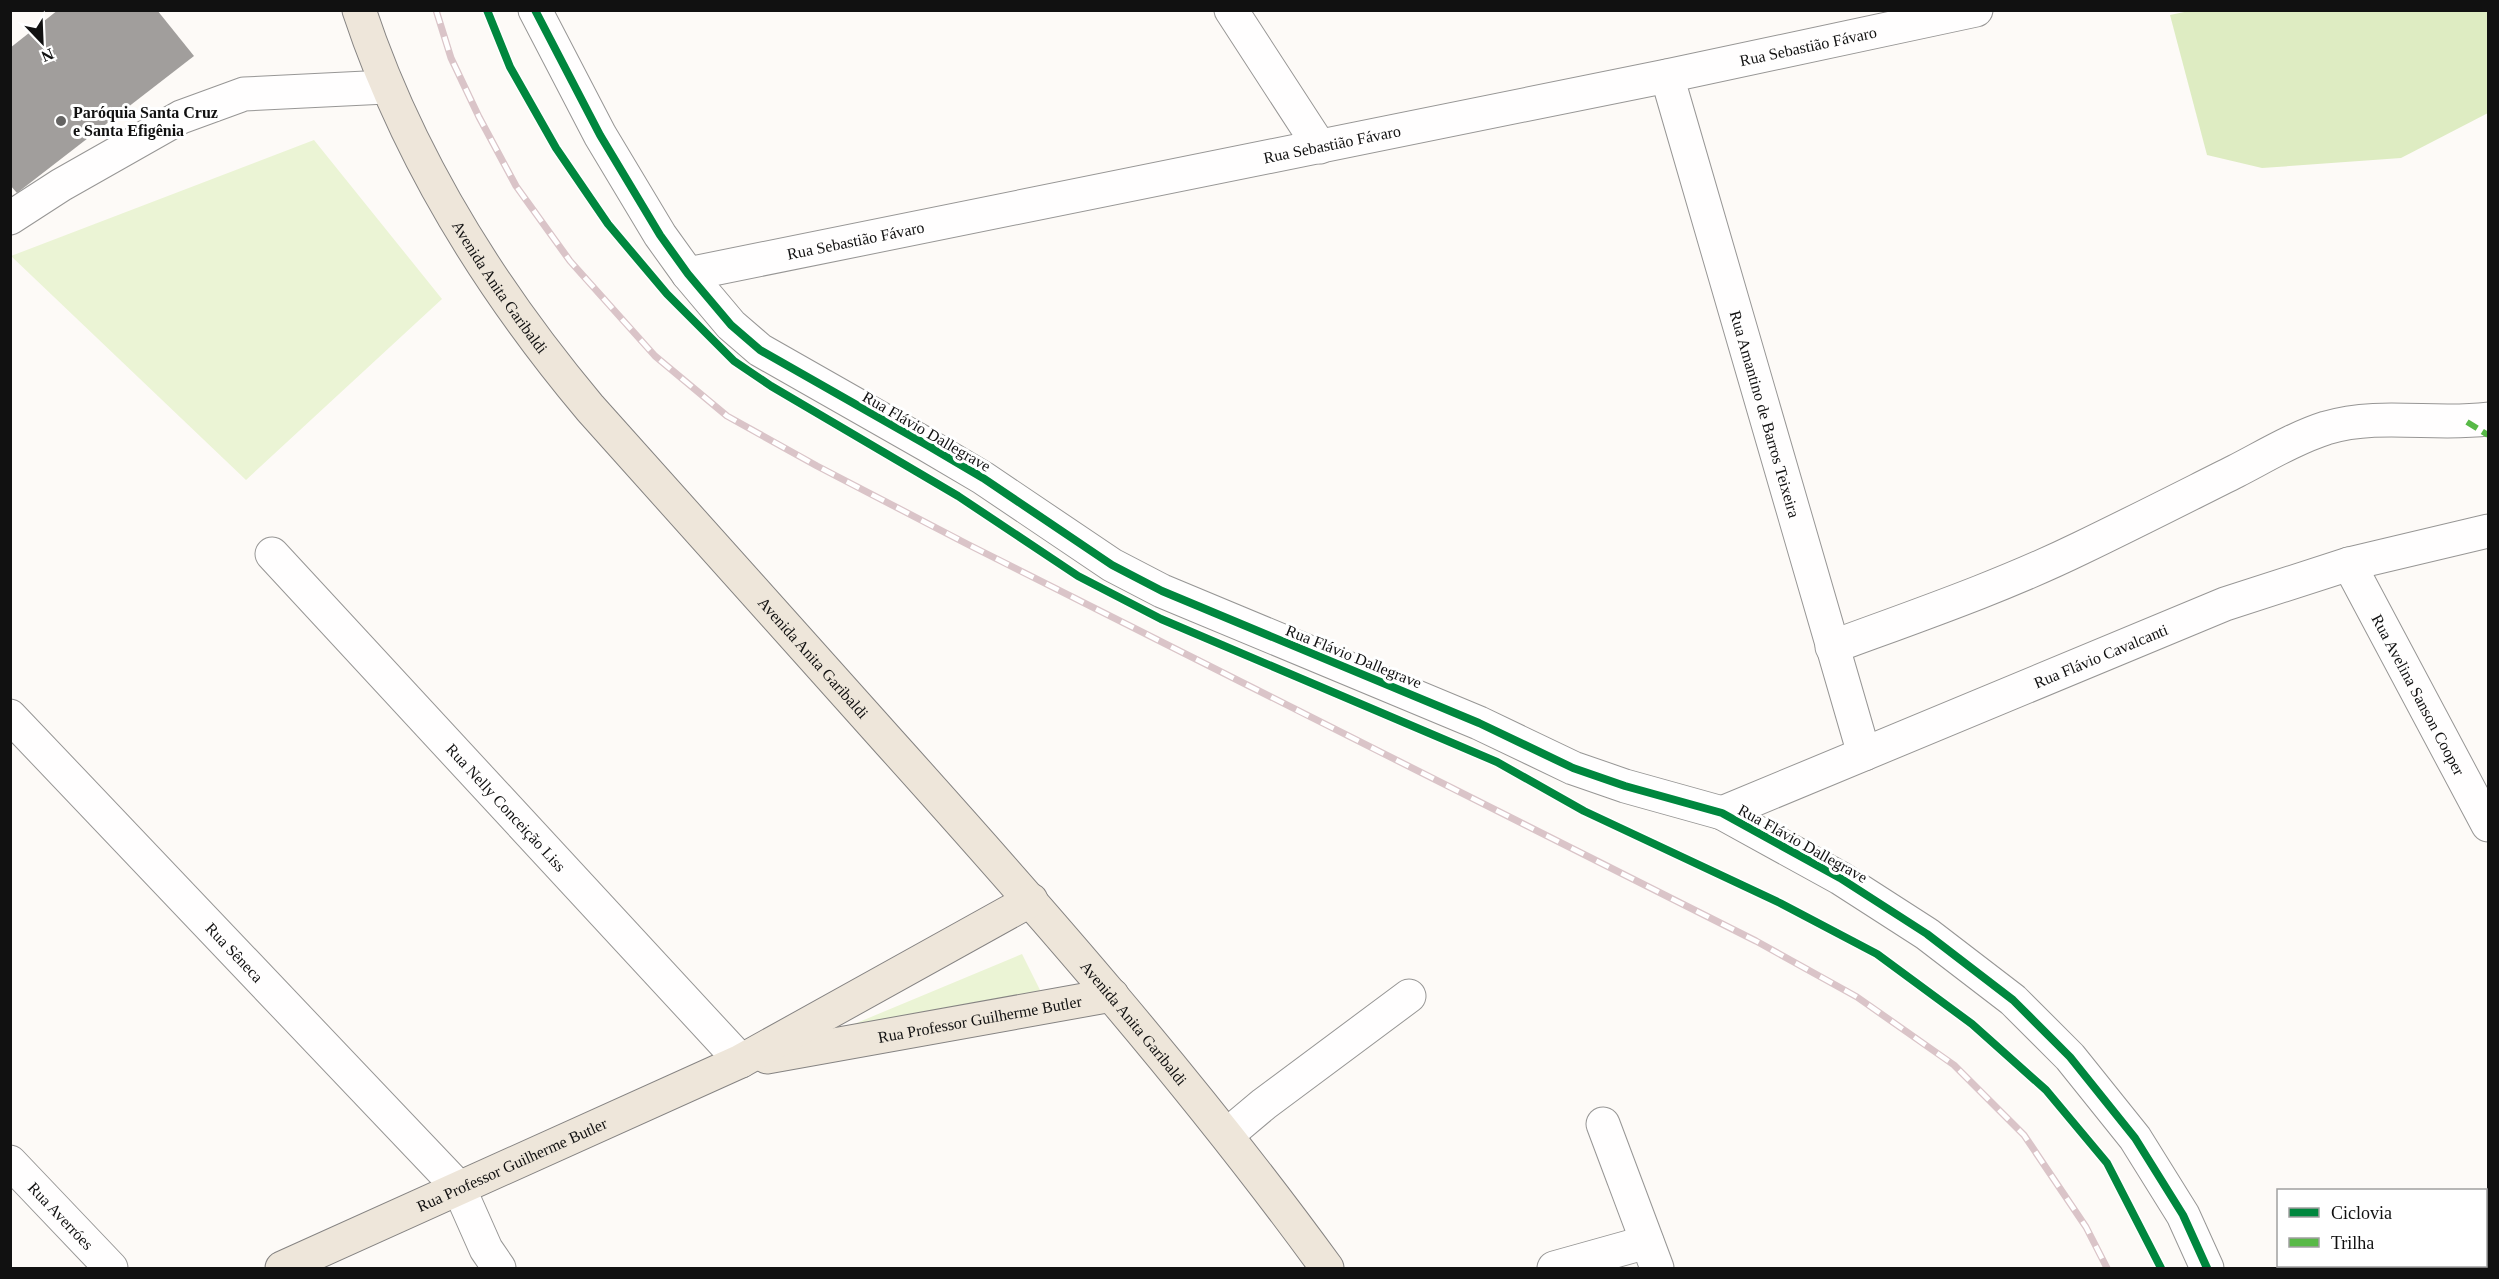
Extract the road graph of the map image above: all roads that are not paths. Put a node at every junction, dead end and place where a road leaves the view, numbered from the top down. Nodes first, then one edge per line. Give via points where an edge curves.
1 (359, 10) edge
2 (535, 10) edge
3 (1231, 10) edge
4 (1976, 10) edge
5 (1666, 76) junction
6 (386, 87) junction
7 (1320, 147) junction
8 (10, 218) edge
9 (688, 274) junction
10 (2488, 419) edge
11 (2488, 531) edge
12 (272, 554) dead end
13 (2349, 564) junction
14 (1832, 647) junction
15 (10, 716) edge
16 (1864, 754) junction
17 (1722, 813) junction
18 (2488, 825) edge
19 (1031, 900) junction
20 (1112, 995) junction
21 (1409, 996) dead end
22 (741, 1061) junction
23 (1603, 1124) dead end
24 (1227, 1135) junction
25 (10, 1162) edge
26 (459, 1188) junction
27 (1652, 1255) edge
28 (111, 1269) edge
29 (282, 1269) edge
30 (499, 1269) edge
31 (1327, 1269) edge
32 (1554, 1269) edge
33 (2207, 1269) edge

1 - 6 main road, Avenida Anita Garibaldi
2 - 9 street, Rua Flávio Dallegrave via 600,135
3 - 7 street
4 - 5 street, Rua Sebastião Fávaro
5 - 7 street, Rua Sebastião Fávaro
5 - 14 street, Rua Amantino de Barros Teixeira
6 - 8 street via 244,94 181,117
6 - 19 main road, Avenida Anita Garibaldi via 455,222 502,296 548,357
7 - 9 street, Rua Sebastião Fávaro
9 - 17 street, Rua Flávio Dallegrave via 731,325 760,350 983,478 1112,565 1161,591 1479,723 1573,768
10 - 14 street via 2467,422 2397,418 2325,428 2069,554
11 - 13 street, Rua Flávio Cavalcanti
12 - 22 street, Rua Nelly Conceição Liss
13 - 16 street, Rua Flávio Cavalcanti via 2225,604
13 - 18 street, Rua Avelina Sanson Cooper
14 - 16 street, Rua Amantino de Barros Teixeira
15 - 26 street, Rua Sêneca
16 - 17 street, Rua Flávio Cavalcanti
17 - 33 street, Rua Flávio Dallegrave via 1879,902 2013,1000 2070,1057 2135,1138 2183,1215
19 - 20 main road, Avenida Anita Garibaldi
19 - 22 main road, Rua Professor Guilherme Butler
20 - 22 main road, Rua Professor Guilherme Butler
20 - 24 main road, Avenida Anita Garibaldi
21 - 24 street
22 - 26 main road, Rua Professor Guilherme Butler
23 - 27 street
24 - 31 main road, Avenida Anita Garibaldi
25 - 28 street, Rua Averróes
26 - 29 main road, Rua Professor Guilherme Butler
26 - 30 street, Rua Sêneca
27 - 32 street

